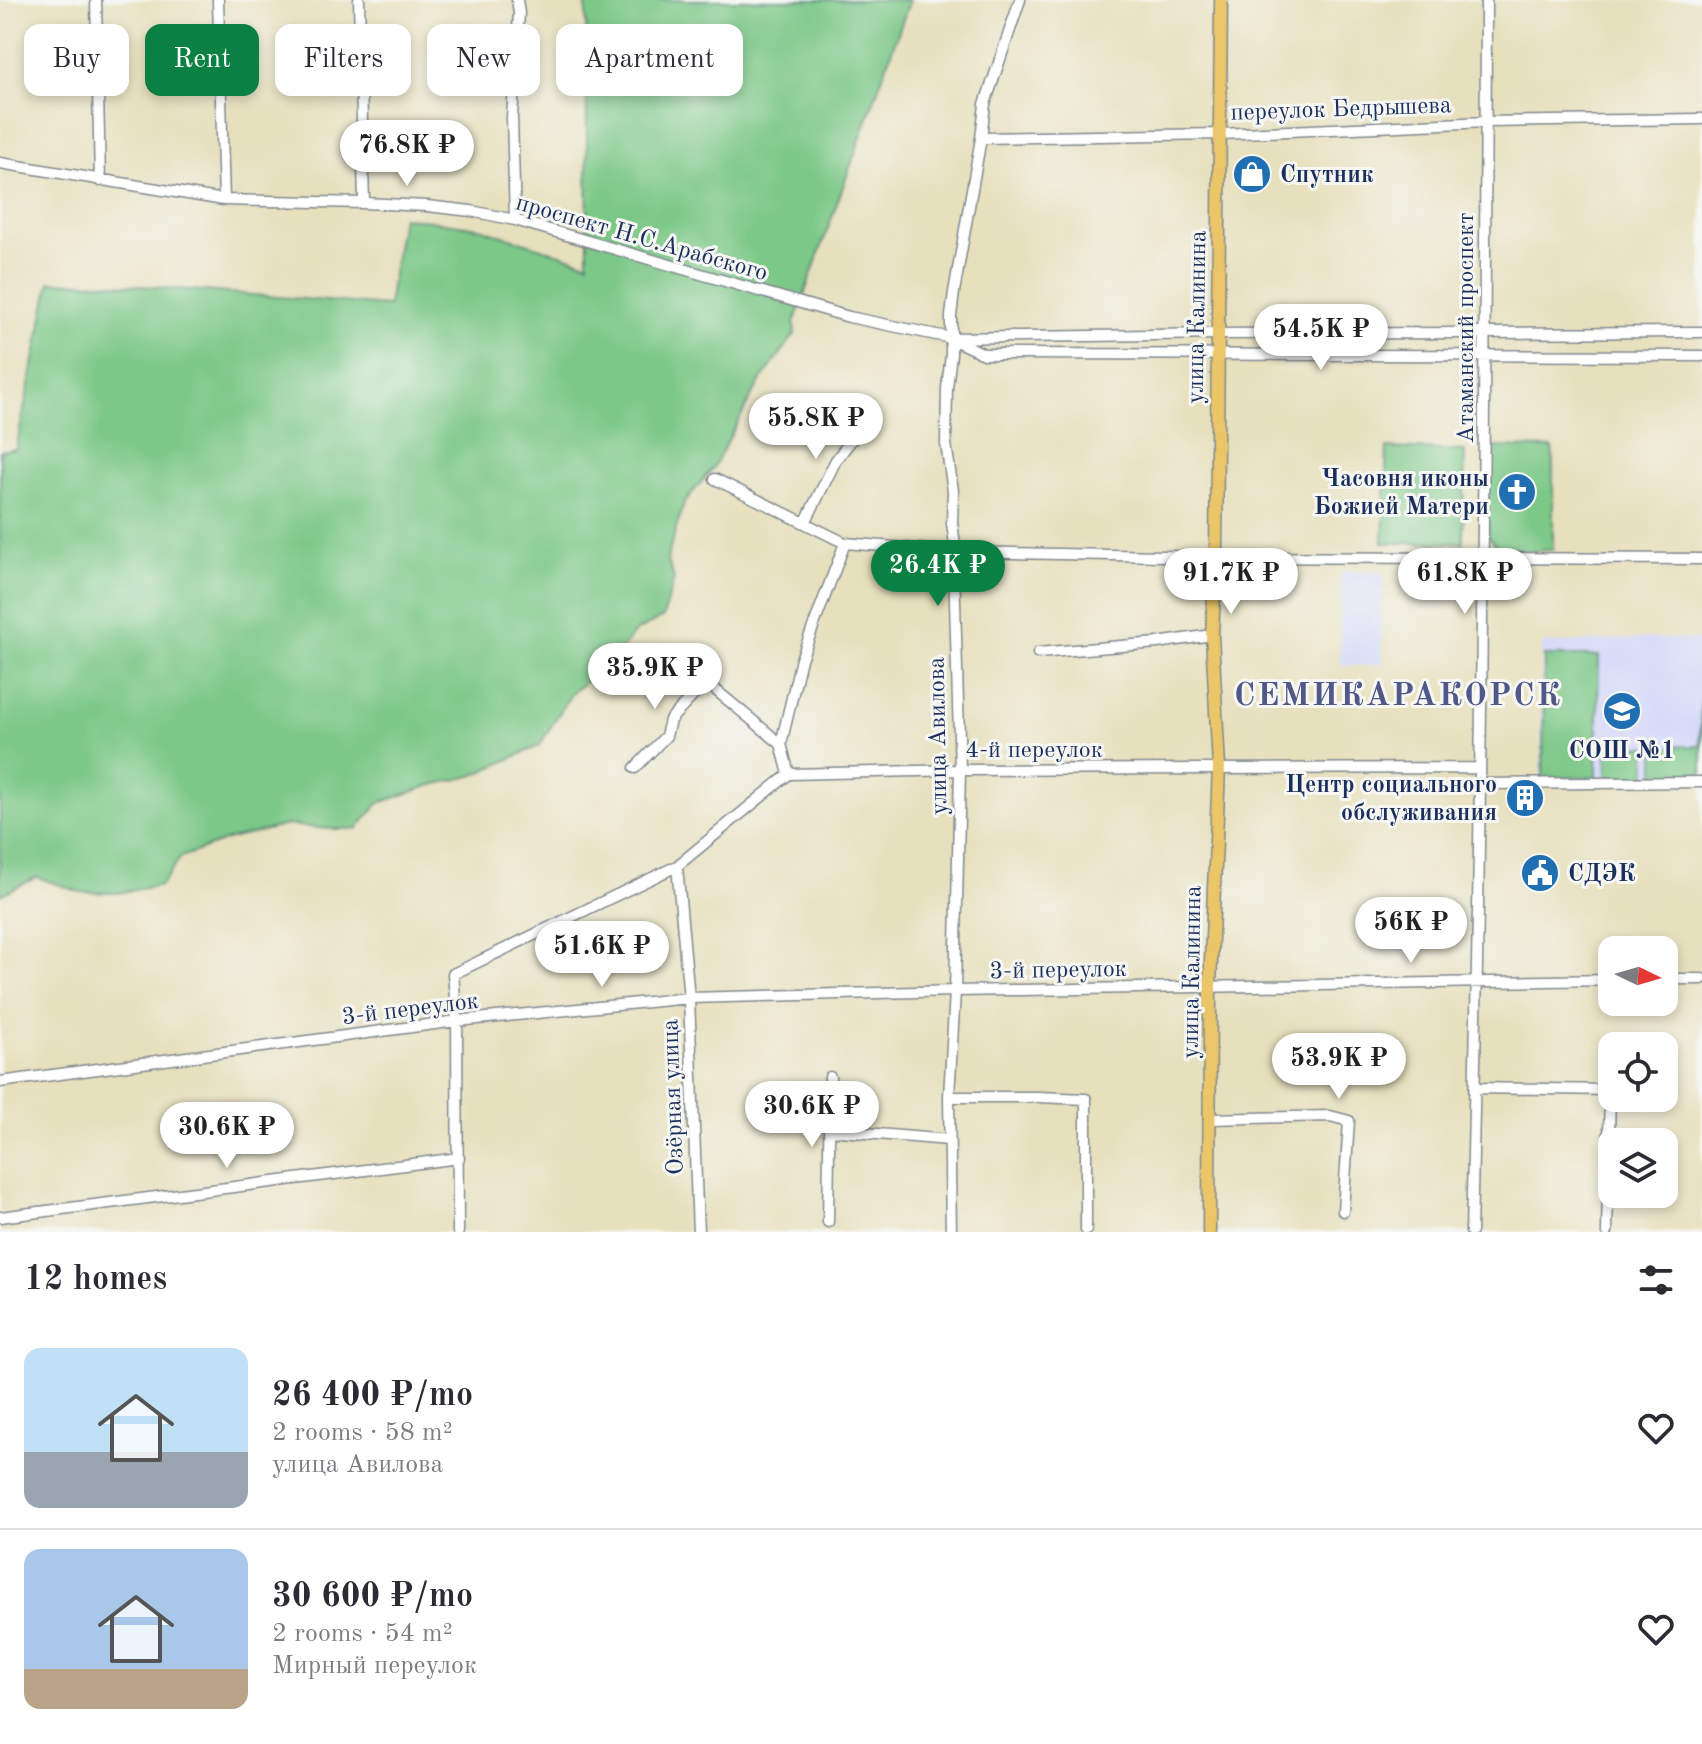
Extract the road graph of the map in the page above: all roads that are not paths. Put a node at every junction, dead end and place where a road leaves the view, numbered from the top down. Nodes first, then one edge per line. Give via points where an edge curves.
1 (96, 0) edge
2 (218, 0) edge
3 (359, 0) edge
4 (517, 0) edge
5 (1020, 0) edge
6 (1221, 0) edge
7 (1486, 0) edge
8 (1702, 119) edge
9 (1486, 122) junction
10 (1221, 134) junction
11 (981, 138) junction
12 (0, 163) edge
13 (100, 181) junction
14 (224, 200) junction
15 (364, 203) junction
16 (515, 220) junction
17 (1702, 332) edge
18 (1218, 334) junction
19 (1484, 334) junction
20 (951, 338) junction
21 (1218, 355) junction
22 (1485, 355) junction
23 (1702, 356) edge
24 (862, 416) dead end
25 (715, 479) dead end
26 (805, 523) junction
27 (845, 543) junction
28 (956, 552) junction
29 (1216, 557) junction
30 (1483, 558) junction
31 (1702, 559) edge
32 (1212, 635) junction
33 (1038, 653) dead end
34 (683, 663) dead end
35 (706, 682) junction
36 (781, 744) junction
37 (635, 768) dead end
38 (1219, 768) junction
39 (1480, 768) junction
40 (960, 770) junction
41 (789, 774) junction
42 (1702, 782) edge
43 (1480, 784) junction
44 (677, 866) junction
45 (1678, 979) edge
46 (1702, 979) edge
47 (1477, 980) junction
48 (1598, 980) edge
49 (1210, 986) junction
50 (955, 991) junction
51 (689, 998) junction
52 (457, 1021) junction
53 (830, 1077) dead end
54 (0, 1082) edge
55 (1475, 1088) junction
56 (1598, 1090) edge
57 (949, 1097) junction
58 (1610, 1112) edge
59 (1211, 1119) junction
60 (829, 1130) junction
61 (949, 1140) junction
62 (459, 1158) junction
63 (1343, 1211) dead end
64 (0, 1217) edge
65 (828, 1222) dead end
66 (1086, 1230) dead end
67 (458, 1232) edge
68 (698, 1232) edge
69 (951, 1232) edge
70 (1209, 1232) edge
71 (1471, 1232) edge
72 (1607, 1232) edge

1 - 13 street
2 - 14 street
3 - 15 street
4 - 16 street
5 - 11 street, улица Авилова via 985,104
6 - 10 main road, улица Калинина
7 - 9 street, Атаманский проспект
8 - 9 street, переулок Бедрышева
9 - 10 street, переулок Бедрышева
9 - 19 street, Атаманский проспект
10 - 11 street, переулок Бедрышева
10 - 18 main road, улица Калинина
11 - 20 street, улица Авилова
12 - 13 street, проспект Н.С.Арабского
13 - 14 street, проспект Н.С.Арабского
14 - 15 street, проспект Н.С.Арабского
15 - 16 street, проспект Н.С.Арабского via 427,206
16 - 20 street, проспект Н.С.Арабского via 849,317
17 - 19 street
18 - 19 street
18 - 20 street
18 - 21 main road, улица Калинина
19 - 22 street, Атаманский проспект
20 - 21 street via 984,354
20 - 28 street, улица Авилова via 946,444
21 - 22 street
21 - 29 main road, улица Калинина
22 - 23 street
22 - 30 street, Атаманский проспект
24 - 26 street
25 - 26 street
26 - 27 street
27 - 28 street
27 - 36 street via 801,659
28 - 29 street
28 - 40 street, улица Авилова
29 - 30 street
29 - 32 main road, улица Калинина
30 - 31 street
30 - 39 street, Атаманский проспект
32 - 33 street
32 - 38 main road, улица Калинина
34 - 35 street
35 - 36 street
35 - 37 street
36 - 41 street
38 - 39 street, 4-й переулок
38 - 40 street, 4-й переулок
38 - 49 main road, улица Калинина
39 - 43 street, Атаманский проспект
40 - 41 street, 4-й переулок
40 - 50 street, улица Авилова
41 - 44 street
42 - 43 street
43 - 47 street, Атаманский проспект
44 - 51 street, Озёрная улица
44 - 52 street via 453,974
45 - 46 street
47 - 48 street, 3-й переулок
47 - 49 street, 3-й переулок
47 - 55 street, Атаманский проспект
49 - 50 street, 3-й переулок
49 - 59 main road, улица Калинина
50 - 51 street, 3-й переулок
50 - 57 street, улица Авилова
51 - 52 street, 3-й переулок
51 - 68 street, Озёрная улица
52 - 54 street, 3-й переулок
52 - 62 street
53 - 60 street
55 - 56 street
55 - 71 street, Атаманский проспект
57 - 61 street, улица Авилова
57 - 66 street via 1086,1099
58 - 72 street
59 - 63 street via 1330,1116 1349,1121
59 - 70 main road, улица Калинина
60 - 61 street
60 - 65 street
61 - 69 street, улица Авилова
62 - 64 street
62 - 67 street

